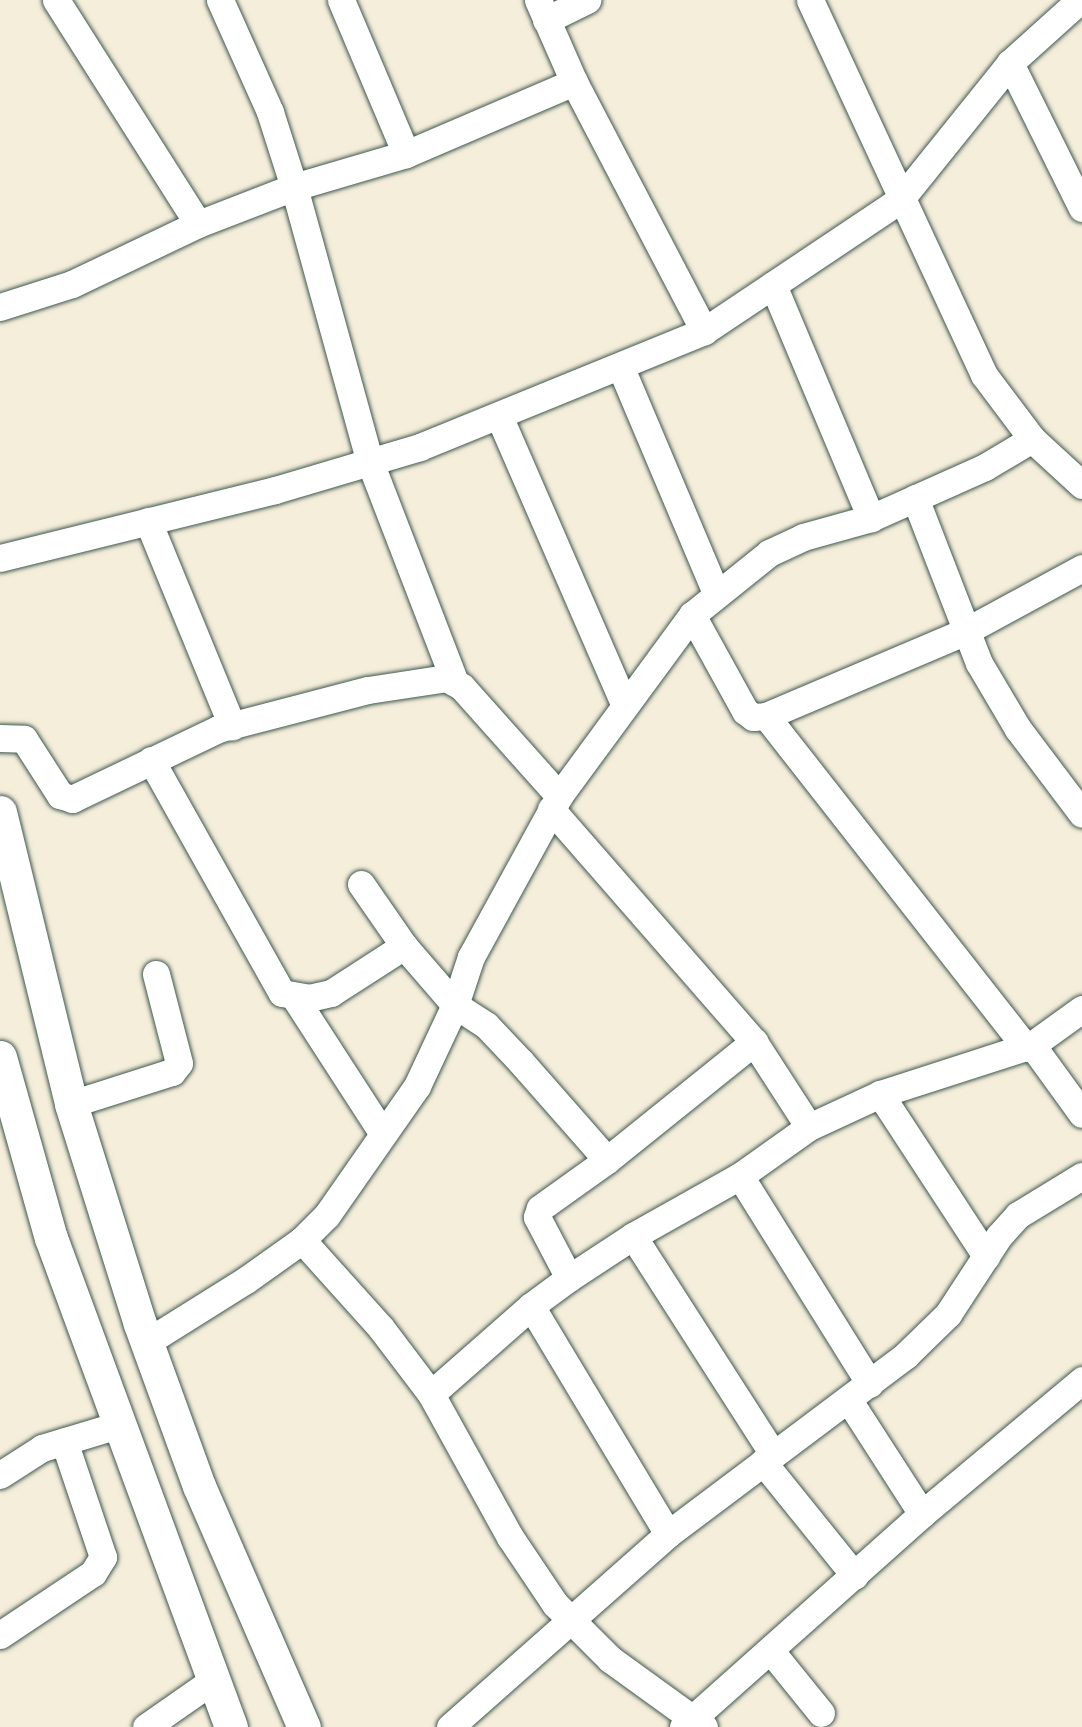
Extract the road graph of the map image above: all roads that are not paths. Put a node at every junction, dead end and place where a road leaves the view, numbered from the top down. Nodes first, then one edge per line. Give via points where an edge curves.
1 (56, 0) edge
2 (220, 0) edge
3 (340, 0) edge
4 (587, 0) edge
5 (810, 0) edge
6 (1080, 0) edge
7 (542, 10) edge
8 (1010, 63) junction
9 (574, 82) junction
10 (406, 154) junction
11 (294, 187) junction
12 (900, 200) junction
13 (1082, 208) edge
14 (198, 224) junction
15 (773, 285) junction
16 (0, 307) edge
17 (704, 331) junction
18 (621, 368) junction
19 (499, 416) junction
20 (1032, 439) junction
21 (370, 462) junction
22 (1082, 485) edge
23 (915, 498) junction
24 (871, 518) junction
25 (148, 521) junction
26 (0, 558) edge
27 (1082, 568) edge
28 (716, 593) junction
29 (692, 615) junction
30 (966, 631) junction
31 (455, 682) junction
32 (624, 703) junction
33 (766, 716) junction
34 (232, 726) junction
35 (0, 738) edge
36 (151, 760) junction
37 (555, 802) junction
38 (0, 812) edge
39 (1082, 814) edge
40 (361, 884) dead end
41 (404, 946) junction
42 (156, 974) dead end
43 (295, 998) junction
44 (455, 1005) junction
45 (1082, 1009) edge
46 (754, 1042) junction
47 (1029, 1046) junction
48 (0, 1057) edge
49 (880, 1094) junction
50 (71, 1104) junction
51 (1082, 1114) edge
52 (9, 1121) edge
53 (809, 1127) junction
54 (383, 1134) junction
55 (607, 1160) junction
56 (740, 1176) junction
57 (1082, 1176) edge
58 (633, 1236) junction
59 (302, 1240) junction
60 (986, 1256) junction
61 (569, 1278) junction
62 (531, 1306) junction
63 (147, 1342) junction
64 (1082, 1380) edge
65 (870, 1384) junction
66 (431, 1394) junction
67 (848, 1399) junction
68 (118, 1425) junction
69 (64, 1441) junction
70 (768, 1458) junction
71 (0, 1475) edge
72 (922, 1514) junction
73 (668, 1534) junction
74 (855, 1576) junction
75 (570, 1619) junction
76 (0, 1635) edge
77 (770, 1650) junction
78 (212, 1681) junction
79 (821, 1713) dead end
80 (692, 1724) edge
81 (146, 1727) edge
82 (231, 1727) edge
83 (304, 1727) edge
84 (450, 1727) edge

1 - 14 street
2 - 11 street via 270,112
3 - 10 street
4 - 7 street
5 - 12 street
6 - 8 street
7 - 9 street
8 - 12 street
8 - 13 street
9 - 10 street
9 - 17 street
10 - 11 street
11 - 14 street
11 - 21 street
12 - 15 street
12 - 20 street via 984,375
14 - 16 street via 72,284
15 - 17 street
15 - 24 street
17 - 18 street
18 - 19 street
18 - 28 street
19 - 21 street
19 - 32 street
20 - 22 street
20 - 23 street via 985,467
21 - 25 street
21 - 31 street
23 - 24 street
23 - 30 street
24 - 28 street via 803,537 777,549
25 - 26 street
25 - 34 street
27 - 30 street
28 - 29 street
29 - 32 street
29 - 33 street via 746,711 753,717
30 - 33 street
30 - 39 street via 979,663 1018,729
31 - 34 street via 446,678 368,690
31 - 37 street
32 - 37 street
33 - 47 street
34 - 36 street
35 - 36 street via 24,739 60,795 72,799
36 - 43 street via 274,985
37 - 44 street via 471,957
37 - 46 street
38 - 50 main road
40 - 41 street
41 - 43 street via 331,993
41 - 44 street
42 - 50 street via 179,1063 172,1072
43 - 54 street
44 - 54 street via 417,1086
44 - 55 street via 486,1025
45 - 47 street
46 - 53 street
46 - 55 street
47 - 49 street
47 - 51 street
48 - 52 main road
49 - 53 street
49 - 60 street
50 - 63 main road
52 - 68 main road
53 - 56 street
54 - 59 street via 327,1215
55 - 61 street via 540,1208 537,1217
56 - 58 street
56 - 65 street
57 - 60 street via 1018,1215
58 - 61 street
58 - 70 street
59 - 63 street
59 - 66 street via 381,1328
60 - 65 street via 948,1314
61 - 62 street
62 - 66 street
62 - 73 street
63 - 83 main road via 199,1486
64 - 72 street
65 - 67 street
66 - 75 street via 510,1537 555,1604
67 - 70 street
67 - 72 street
68 - 69 street
68 - 78 main road
69 - 71 street via 42,1448
69 - 76 street via 103,1557 93,1573
70 - 73 street
70 - 74 street
72 - 74 street
73 - 75 street
74 - 77 street
75 - 80 street via 610,1659
75 - 84 street
77 - 79 street
77 - 80 street
78 - 81 street
78 - 82 main road

